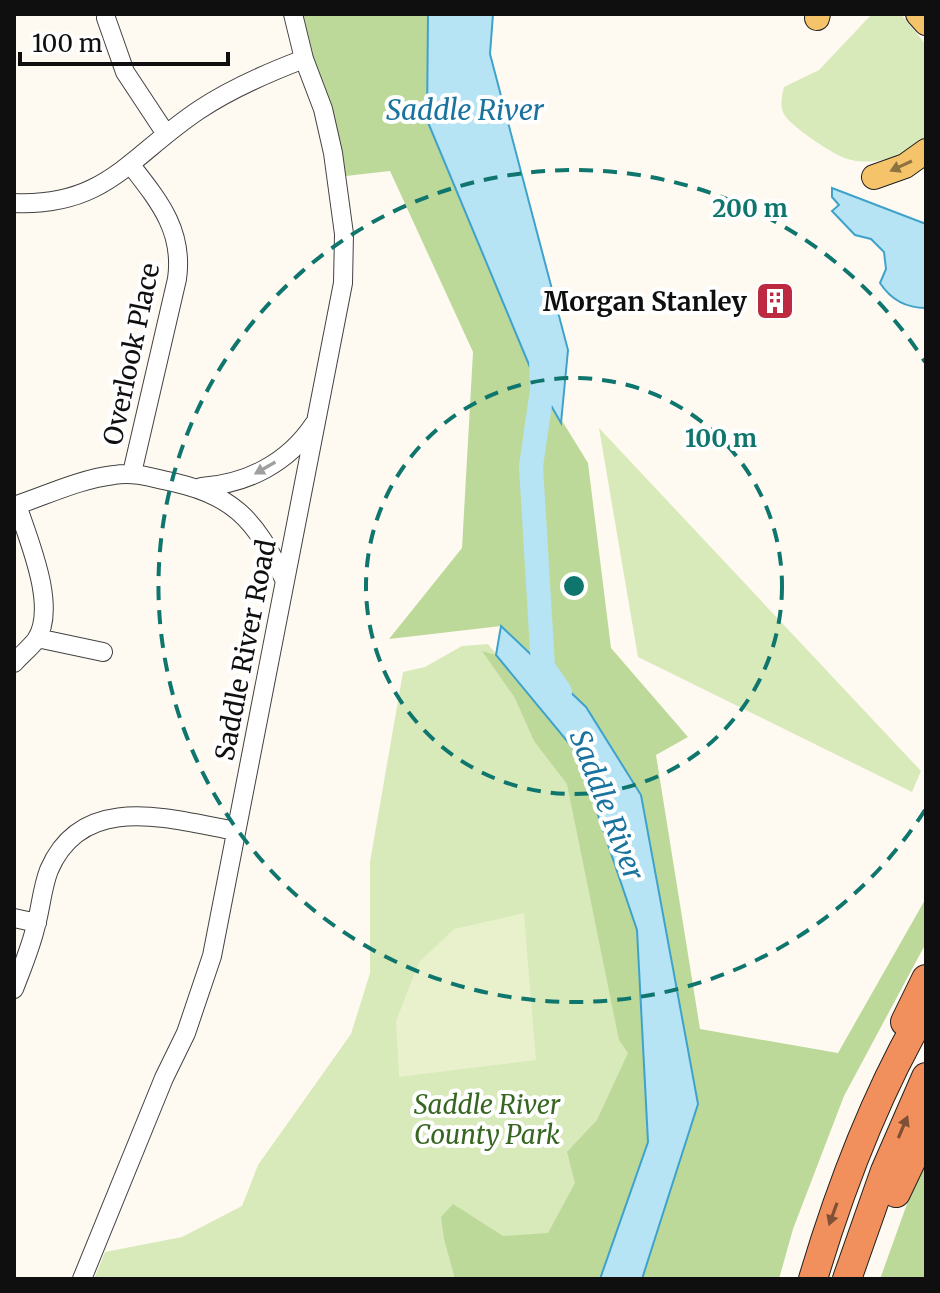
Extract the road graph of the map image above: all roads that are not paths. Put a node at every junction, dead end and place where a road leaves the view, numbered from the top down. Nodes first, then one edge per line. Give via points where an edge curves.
1 (293, 14) edge
2 (918, 14) edge
3 (106, 18) dead end
4 (926, 23) edge
5 (304, 59) junction
6 (166, 134) junction
7 (926, 151) edge
8 (130, 164) junction
9 (874, 177) dead end
10 (14, 203) edge
11 (316, 421) junction
12 (132, 473) junction
13 (198, 487) junction
14 (16, 506) edge
15 (285, 581) junction
16 (37, 638) junction
17 (103, 652) dead end
18 (14, 663) edge
19 (236, 831) junction
20 (14, 918) edge
21 (37, 923) junction
22 (926, 979) edge
23 (14, 989) edge
24 (926, 1008) edge
25 (926, 1077) edge
26 (926, 1130) edge
27 (857, 1150) junction
28 (82, 1279) edge
29 (813, 1279) edge
30 (847, 1279) edge
31 (862, 1279) edge

1 - 5 street, Saddle River Road
2 - 4 main road
3 - 6 street via 125,72
5 - 6 street via 261,75
5 - 11 street, Saddle River Road via 323,109 344,234 343,283
6 - 8 street
7 -> 9 main road via 905,166
8 - 10 street via 86,193 60,201
8 - 12 street, Overlook Place via 169,216 179,251
11 -> 13 street via 274,464 239,481
11 - 15 street, Saddle River Road
12 - 13 street
12 - 14 street via 87,480
13 - 15 street via 237,508
14 - 16 street via 43,596
15 - 19 street, Saddle River Road
16 - 17 street
16 - 18 street
19 - 21 street via 141,815 113,817 87,828 50,868
19 - 28 street, Saddle River Road via 200,995
20 - 21 street
21 - 23 street
22 - 27 highway via 883,1073
24 - 27 highway
30 -> 25 highway
26 - 31 highway
27 -> 29 highway

